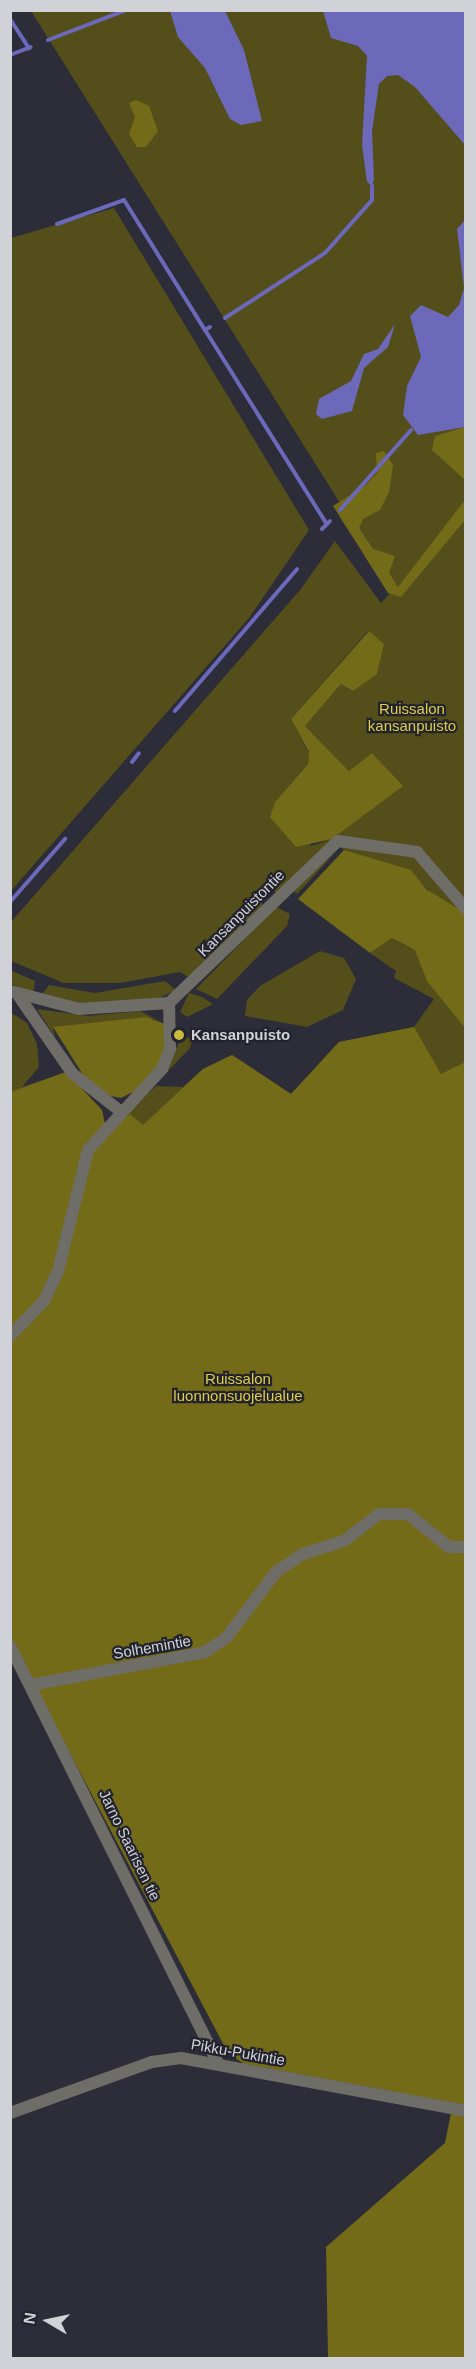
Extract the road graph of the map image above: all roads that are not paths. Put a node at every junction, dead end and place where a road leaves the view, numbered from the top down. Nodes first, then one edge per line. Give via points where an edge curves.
1 (465, 909) edge
2 (14, 993) edge
3 (170, 1003) junction
4 (120, 1111) junction
5 (10, 1336) edge
6 (465, 1547) edge
7 (10, 1646) edge
8 (31, 1685) junction
9 (217, 2061) junction
10 (465, 2111) edge
11 (10, 2113) edge

1 - 3 street, Kansanpuistontie via 417,852 338,841
2 - 3 street via 79,1009
2 - 4 street via 73,1074
3 - 4 street via 170,1048 162,1069 152,1086
4 - 5 street via 80,1166 68,1241 48,1291
6 - 8 street, Solhemintie via 449,1547 408,1514 379,1514 344,1541 303,1554 276,1572 227,1637 205,1652
7 - 8 street, Jarno Saarisen tie
8 - 9 street, Jarno Saarisen tie
9 - 10 street, Pikku-Pukintie
9 - 11 street, Pikku-Pukintie via 152,2062

